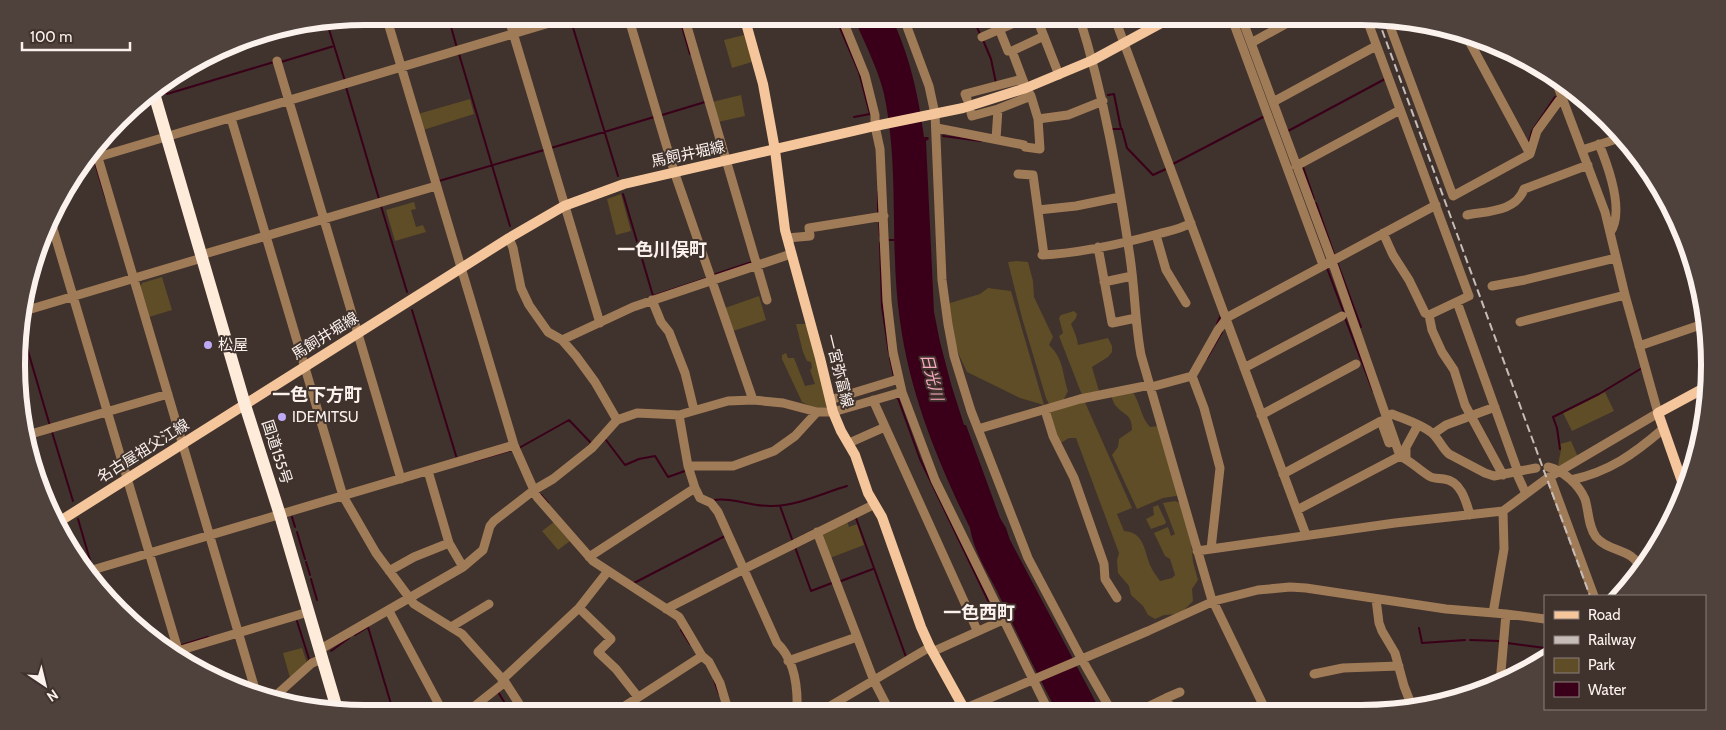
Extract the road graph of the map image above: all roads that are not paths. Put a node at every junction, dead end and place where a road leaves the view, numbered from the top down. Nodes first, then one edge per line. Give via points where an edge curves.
1 (389, 25) edge
2 (511, 25) edge
3 (544, 25) edge
4 (631, 25) edge
5 (687, 25) edge
6 (747, 25) edge
7 (845, 25) edge
8 (906, 25) edge
9 (997, 25) edge
10 (1010, 25) edge
11 (1040, 25) edge
12 (1082, 25) edge
13 (1117, 25) edge
14 (1158, 25) edge
15 (1234, 25) edge
16 (1244, 25) edge
17 (1284, 25) edge
18 (1369, 25) edge
19 (1390, 27) edge
20 (999, 30) junction
21 (514, 34) junction
22 (1044, 36) junction
23 (982, 37) dead end
24 (1251, 43) junction
25 (1471, 43) edge
26 (1123, 44) junction
27 (1376, 46) junction
28 (1012, 51) junction
29 (1093, 60) junction
30 (277, 61) dead end
31 (401, 67) junction
32 (1059, 75) junction
33 (1027, 88) junction
34 (1559, 89) edge
35 (1564, 92) edge
36 (1562, 95) junction
37 (155, 97) edge
38 (967, 99) dead end
39 (289, 101) junction
40 (1103, 101) junction
41 (1273, 102) junction
42 (998, 109) junction
43 (1400, 110) junction
44 (971, 113) dead end
45 (933, 114) junction
46 (231, 118) junction
47 (1038, 118) junction
48 (876, 126) junction
49 (937, 128) junction
50 (166, 137) junction
51 (996, 139) junction
52 (1615, 139) edge
53 (1598, 144) junction
54 (775, 150) junction
55 (1582, 150) junction
56 (99, 154) edge
57 (1530, 154) junction
58 (97, 155) edge
59 (726, 161) junction
60 (1588, 165) junction
61 (1296, 166) junction
62 (674, 172) junction
63 (1018, 174) dead end
64 (436, 186) junction
65 (1120, 197) junction
66 (1436, 205) junction
67 (564, 206) junction
68 (1038, 210) junction
69 (1467, 215) dead end
70 (884, 216) junction
71 (324, 219) junction
72 (1191, 223) junction
73 (53, 230) edge
74 (1383, 233) junction
75 (1610, 234) junction
76 (1156, 235) junction
77 (266, 236) junction
78 (509, 238) junction
79 (787, 238) junction
80 (1128, 241) junction
81 (1098, 247) junction
82 (791, 254) junction
83 (201, 257) junction
84 (1616, 258) junction
85 (1327, 263) junction
86 (757, 264) junction
87 (461, 268) junction
88 (1132, 276) junction
89 (134, 279) junction
90 (712, 280) junction
91 (1104, 282) junction
92 (1492, 286) dead end
93 (1625, 294) junction
94 (74, 297) junction
95 (652, 300) junction
96 (767, 300) dead end
97 (1457, 302) junction
98 (1186, 303) dead end
99 (30, 309) edge
100 (1429, 315) junction
101 (1342, 316) dead end
102 (1136, 318) junction
103 (1226, 320) junction
104 (1520, 322) dead end
105 (600, 323) junction
106 (1698, 326) edge
107 (358, 334) junction
108 (562, 340) junction
109 (1639, 346) junction
110 (1356, 364) dead end
111 (305, 366) junction
112 (1244, 368) junction
113 (1192, 376) junction
114 (900, 379) junction
115 (1150, 386) junction
116 (1700, 390) edge
117 (902, 392) junction
118 (168, 394) junction
119 (753, 400) junction
120 (830, 400) junction
121 (873, 400) junction
122 (245, 404) junction
123 (1495, 407) junction
124 (694, 410) junction
125 (1045, 410) junction
126 (108, 412) junction
127 (817, 412) junction
128 (833, 412) junction
129 (1658, 413) junction
130 (679, 415) junction
131 (1261, 415) junction
132 (1470, 415) junction
133 (1386, 416) junction
134 (617, 420) junction
135 (1418, 425) junction
136 (885, 427) junction
137 (978, 429) junction
138 (1663, 429) junction
139 (33, 434) edge
140 (1433, 434) junction
141 (183, 443) junction
142 (849, 443) junction
143 (514, 445) junction
144 (1400, 458) junction
145 (688, 466) junction
146 (1548, 467) dead end
147 (1536, 468) dead end
148 (428, 471) junction
149 (1517, 472) junction
150 (1559, 472) junction
151 (1283, 474) junction
152 (1503, 475) junction
153 (1550, 477) junction
154 (128, 478) junction
155 (401, 478) junction
156 (1681, 479) edge
157 (1571, 480) junction
158 (695, 488) junction
159 (534, 490) junction
160 (1526, 494) junction
161 (343, 496) junction
162 (874, 505) junction
163 (1297, 510) junction
164 (1503, 511) junction
165 (280, 515) junction
166 (1470, 515) junction
167 (62, 519) edge
168 (817, 532) junction
169 (210, 535) junction
170 (1306, 535) junction
171 (449, 543) junction
172 (1211, 549) junction
173 (1197, 551) junction
174 (150, 553) junction
175 (589, 557) junction
176 (1638, 563) edge
177 (463, 567) junction
178 (744, 569) junction
179 (93, 570) edge
180 (389, 571) junction
181 (608, 571) junction
182 (1594, 595) edge
183 (1117, 598) dead end
184 (410, 599) junction
185 (1376, 599) junction
186 (1214, 601) junction
187 (489, 604) dead end
188 (579, 608) junction
189 (666, 609) junction
190 (389, 610) junction
191 (308, 612) junction
192 (1493, 613) junction
193 (1506, 614) junction
194 (1544, 619) edge
195 (1002, 620) junction
196 (451, 627) junction
197 (977, 630) junction
198 (239, 633) junction
199 (857, 637) junction
200 (174, 646) edge
201 (931, 649) junction
202 (180, 650) edge
203 (320, 654) junction
204 (702, 656) junction
205 (1079, 659) junction
206 (788, 661) junction
207 (1399, 666) junction
208 (1314, 674) dead end
209 (1501, 675) edge
210 (1033, 679) junction
211 (504, 681) junction
212 (874, 681) junction
213 (254, 686) edge
214 (1180, 692) dead end
215 (278, 693) edge
216 (638, 697) junction
217 (1166, 698) junction
218 (1410, 701) edge
219 (335, 703) edge
220 (439, 705) edge
221 (476, 705) edge
222 (520, 705) edge
223 (626, 705) edge
224 (726, 705) edge
225 (797, 705) edge
226 (832, 705) edge
227 (886, 705) edge
228 (960, 705) edge
229 (976, 705) edge
230 (1046, 705) edge
231 (1108, 705) edge
232 (1152, 705) edge
233 (1169, 705) edge
234 (1263, 705) edge

1 - 31 street
2 - 21 street
3 - 21 street
4 - 62 street
5 - 59 street
6 - 54 main road, 一宮弥富線 via 763,84
7 - 48 street via 865,75
8 - 45 street via 930,86
9 - 20 street
10 - 20 street
11 - 22 street
12 - 29 street
13 - 26 street
14 - 26 main road, 馬飼井堀線
15 - 85 street
16 - 24 street
17 - 24 street
18 - 27 street
19 - 57 street via 1453,196
20 - 23 street
20 - 28 street via 1008,51
21 - 31 street
21 - 67 street
22 - 28 street
22 - 32 street
24 - 41 street
25 - 57 street
26 - 29 main road, 馬飼井堀線
26 - 72 street
27 - 41 street
27 - 43 street
28 - 33 street
29 - 32 main road, 馬飼井堀線
29 - 40 street
30 - 39 street
31 - 39 street
31 - 64 street
32 - 33 main road, 馬飼井堀線
33 - 38 street via 965,94
33 - 42 street
33 - 45 main road, 馬飼井堀線
33 - 47 street
34 - 36 street
35 - 36 street
36 - 55 street
36 - 57 street via 1536,131
37 - 50 highway, 国道155号
39 - 46 street
39 - 71 street
40 - 47 street via 1068,115
40 - 65 street
41 - 61 street
42 - 44 street via 972,116
42 - 51 street
43 - 61 street
43 - 66 street
45 - 48 main road, 馬飼井堀線
45 - 49 street
46 - 50 street
46 - 77 street
47 - 51 street via 1040,149
48 - 54 main road, 馬飼井堀線
48 - 70 street
49 - 51 street
49 - 137 street via 942,280 954,356
50 - 56 street
50 - 83 highway, 国道155号
52 - 53 street
53 - 55 street
53 - 75 street via 1608,166 1614,196 1616,222
54 - 59 main road, 馬飼井堀線
54 - 79 main road, 一宮弥富線
55 - 60 street
58 - 89 street
59 - 62 main road, 馬飼井堀線
59 - 86 street
60 - 69 street via 1524,189 1515,204
60 - 75 street
61 - 85 street
62 - 67 main road, 馬飼井堀線 via 624,184
62 - 90 street
63 - 68 street via 1033,175
64 - 71 street
64 - 87 street
65 - 68 street
65 - 80 street
66 - 74 street
66 - 97 street via 1469,296
67 - 78 main road, 馬飼井堀線
67 - 105 street
68 - 81 street via 1043,255
70 - 79 street via 809,228 810,236
70 - 114 street via 887,301
71 - 77 street
71 - 107 street
72 - 76 street
72 - 103 street
73 - 94 street
74 - 85 street
74 - 100 street via 1425,313
75 - 84 street
76 - 80 street
76 - 98 street via 1166,270
77 - 83 street
77 - 111 street
78 - 87 main road, 馬飼井堀線
78 - 108 street via 521,288 548,332
79 - 82 main road, 一宮弥富線
80 - 81 street
80 - 88 street
81 - 91 street
82 - 86 street
82 - 120 main road, 一宮弥富線
83 - 89 street
83 - 122 highway, 国道155号
84 - 92 street
84 - 93 street
85 - 103 street
85 - 133 street
86 - 90 street
86 - 96 street
87 - 107 main road, 馬飼井堀線
87 - 143 street
88 - 91 street
88 - 102 street
89 - 94 street
89 - 118 street
90 - 95 street
90 - 119 street
91 - 102 street via 1112,323
93 - 104 street
93 - 109 street
94 - 99 street
94 - 126 street
95 - 105 street
95 - 124 street via 685,373
97 - 100 street
97 - 123 street
100 - 132 street via 1432,330 1454,370
101 - 112 street
102 - 115 street via 1141,355
103 - 112 street
103 - 113 street
105 - 108 street
106 - 109 street
107 - 111 main road, 馬飼井堀線
107 - 155 street
108 - 134 street via 594,382
109 - 129 street
110 - 131 street
111 - 122 main road, 馬飼井堀線
111 - 161 street
112 - 131 street
113 - 115 street
113 - 172 street via 1220,468
114 - 117 street
114 - 120 street
115 - 125 street via 1085,398
115 - 173 street
116 - 129 main road
117 - 121 street
117 - 195 street via 935,480
118 - 126 street
118 - 141 street
119 - 124 street via 728,401
119 - 127 street
120 - 128 main road, 一宮弥富線
121 - 128 street
121 - 136 street
122 - 141 main road, 名古屋祖父江線
122 - 165 highway, 国道155号
123 - 132 street
123 - 149 street
124 - 130 street
125 - 137 street
125 - 183 street via 1053,436 1074,478 1104,564 1105,579
126 - 139 street
126 - 154 street
127 - 128 street
127 - 145 street via 795,436 774,451 732,466
128 - 142 main road, 一宮弥富線
129 - 138 main road
129 - 150 street
130 - 134 street via 637,413
130 - 145 street
131 - 151 street
132 - 140 street
132 - 152 street
133 - 135 street via 1392,414
133 - 144 street
134 - 159 street via 592,448
135 - 140 street
135 - 144 street
136 - 142 street
136 - 197 street
137 - 205 street via 1028,558
138 - 156 main road
138 - 157 street via 1617,464
140 - 152 street via 1449,454 1485,473
141 - 154 main road, 名古屋祖父江線
141 - 169 street
142 - 162 main road, 一宮弥富線
143 - 148 street
143 - 159 street
144 - 151 street via 1381,421
144 - 163 street
144 - 166 street via 1430,477 1456,484
145 - 158 street
146 - 150 street
147 - 149 street
148 - 155 street
148 - 171 street
149 - 152 street
149 - 160 street
150 - 153 street
150 - 157 street
151 - 163 street
153 - 160 street
153 - 182 street
154 - 167 main road, 名古屋祖父江線
154 - 174 street
155 - 161 street
157 - 176 street via 1582,493 1598,539 1630,554
158 - 175 street
158 - 178 street via 700,498 718,512
159 - 175 street
159 - 177 street via 494,521 483,550
160 - 164 street
161 - 165 street
161 - 180 street
162 - 168 street
162 - 201 main road, 一宮弥富線 via 882,517 920,627
163 - 170 street
164 - 166 street
164 - 192 street via 1504,549
165 - 169 street
165 - 191 highway, 国道155号
166 - 170 street
168 - 178 street
168 - 199 street
169 - 174 street
169 - 198 street
170 - 172 street
171 - 177 street
171 - 180 street
172 - 173 street
173 - 186 street
174 - 179 street
174 - 200 street
175 - 181 street
177 - 184 street
178 - 189 street
178 - 206 street
180 - 184 street
181 - 188 street
181 - 189 street
184 - 190 street
184 - 196 street
185 - 186 street via 1290,587 1258,590
185 - 192 street via 1446,610
185 - 207 street via 1378,624
186 - 205 street
186 - 234 street
187 - 196 street
188 - 211 street
188 - 216 street via 611,639 598,652
189 - 204 street via 679,617
190 - 203 street
190 - 220 street
191 - 198 street
191 - 203 highway, 国道155号
192 - 193 street
193 - 194 street
193 - 209 street
195 - 197 street
195 - 210 street
196 - 211 street via 462,634
197 - 201 street
198 - 202 street
198 - 213 street
199 - 206 street
199 - 212 street
201 - 212 street
201 - 228 main road, 一宮弥富線
203 - 215 street
203 - 219 highway, 国道155号
204 - 216 street
204 - 224 street via 710,662
205 - 210 street
205 - 231 street
206 - 225 street via 796,680
207 - 208 street via 1343,668
207 - 218 street
210 - 229 street
210 - 230 street
211 - 221 street
211 - 222 street
212 - 226 street
212 - 227 street
214 - 217 street
216 - 223 street
217 - 232 street
217 - 233 street

